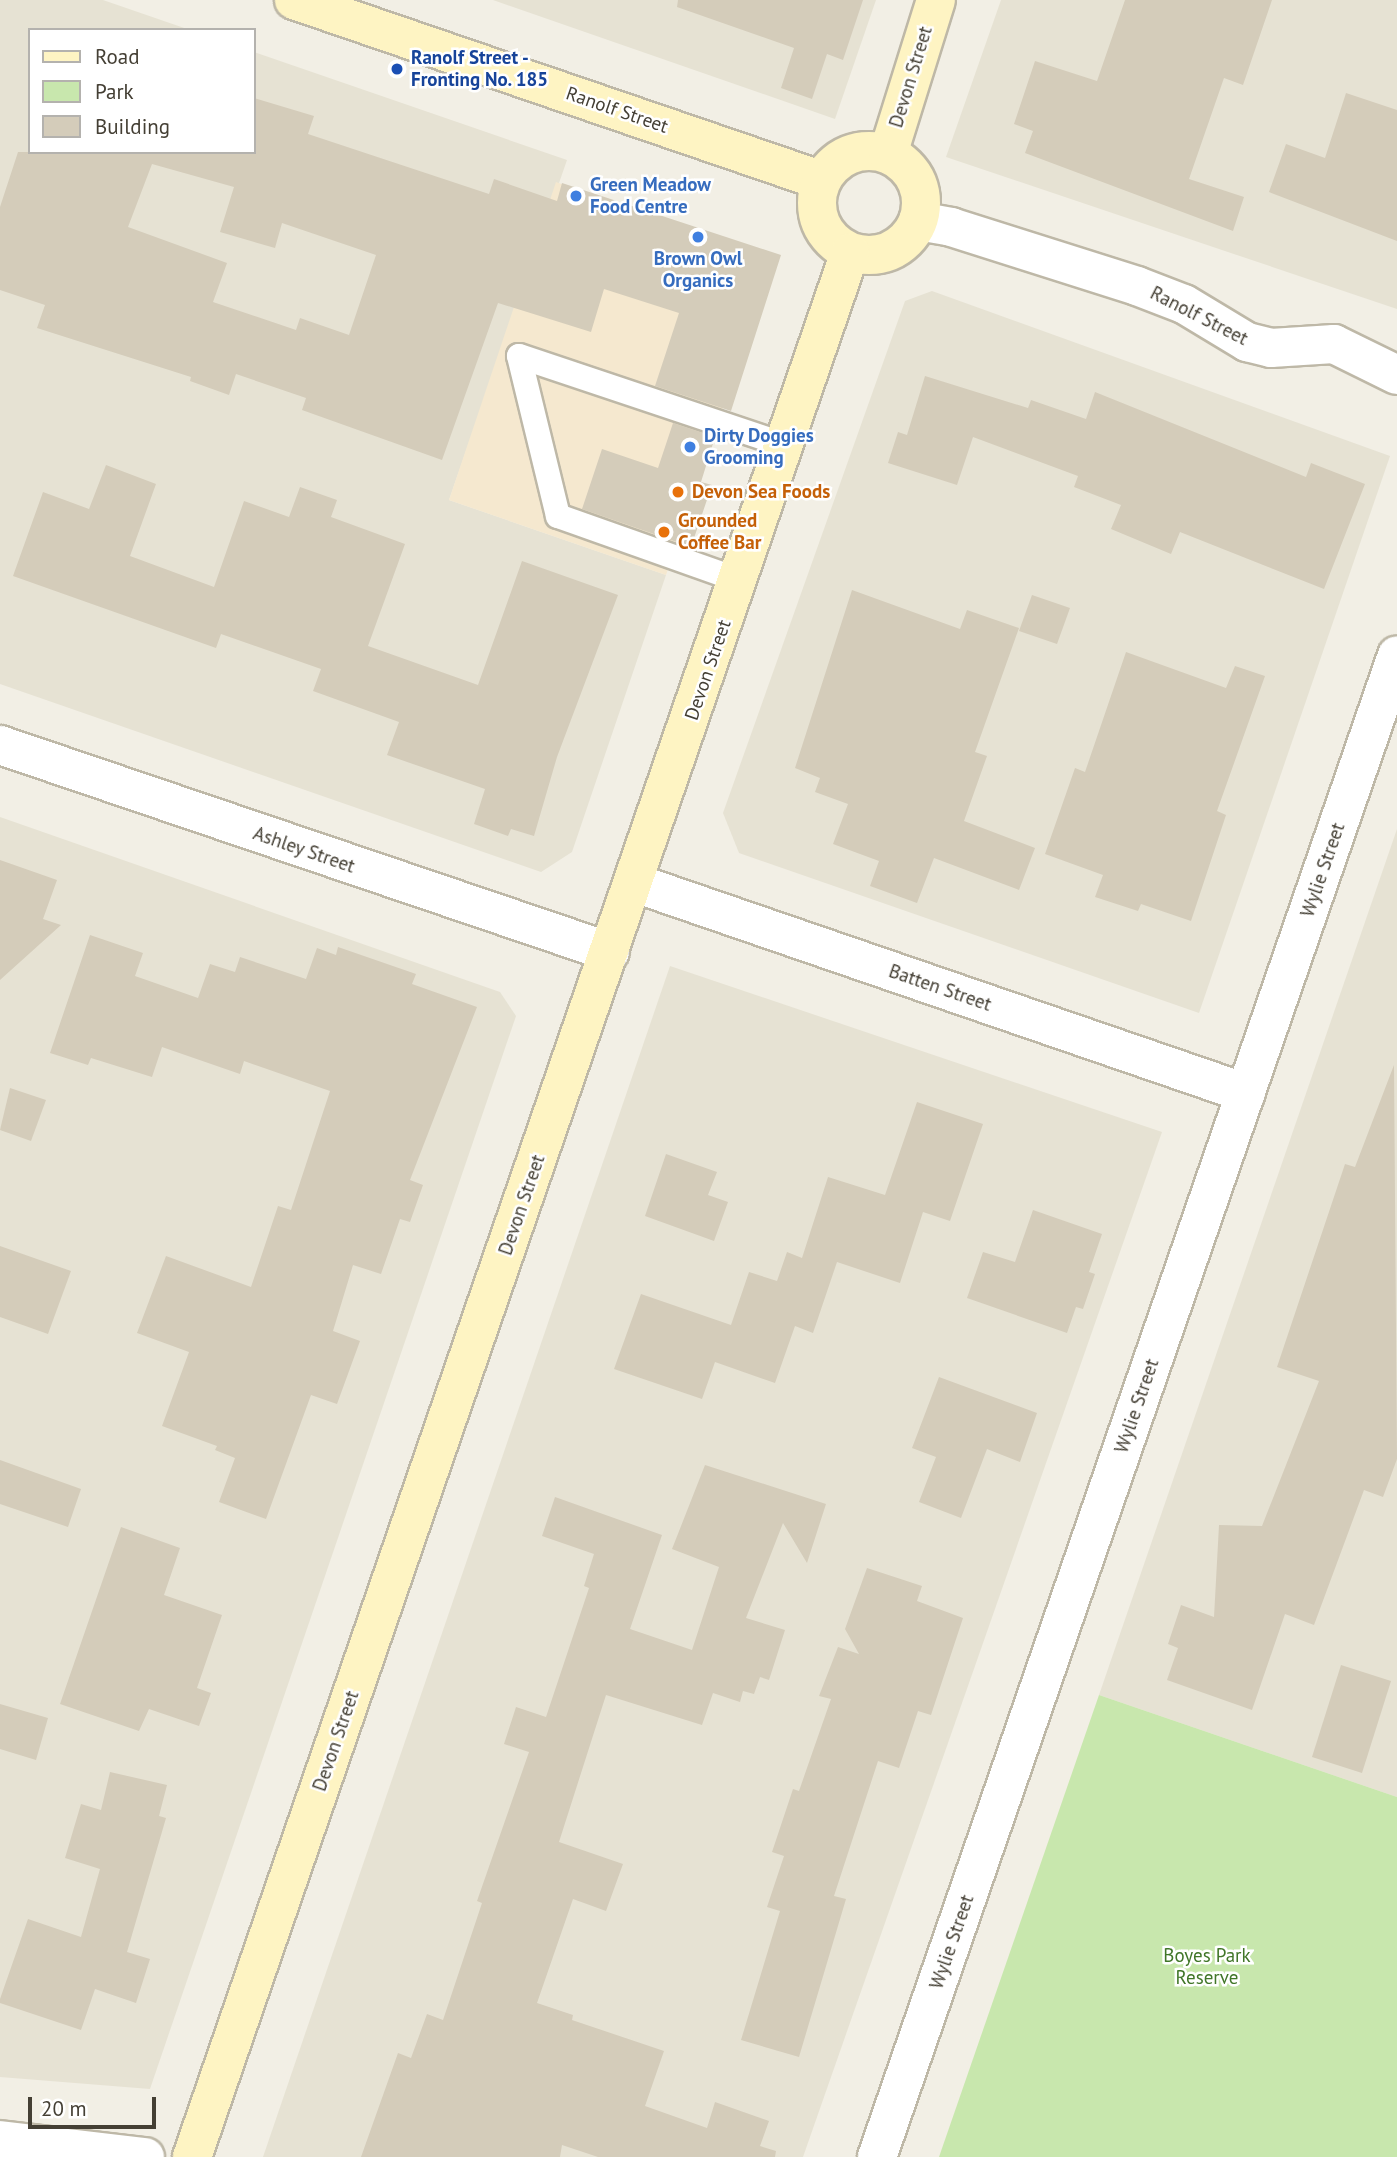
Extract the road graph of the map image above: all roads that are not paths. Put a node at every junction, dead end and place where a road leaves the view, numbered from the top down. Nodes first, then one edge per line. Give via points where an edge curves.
1 (294, 0) edge
2 (936, 0) edge
3 (888, 155) junction
4 (820, 180) junction
5 (918, 221) junction
6 (850, 252) junction
7 (1397, 375) edge
8 (785, 446) junction
9 (739, 580) junction
10 (1397, 655) edge
11 (0, 745) edge
12 (635, 883) junction
13 (610, 952) junction
14 (1246, 1093) junction
15 (0, 2140) edge
16 (145, 2157) edge
17 (192, 2157) edge
18 (877, 2157) edge

1 - 4 main road, Ranolf Street
2 - 3 main road, Devon Street
3 - 4 main road via 862,150 848,154
3 - 5 main road via 909,169 918,184
4 - 6 main road via 818,217 832,242
5 - 6 main road via 898,247 866,256
5 - 7 street, Ranolf Street via 951,227 1137,286 1184,304 1247,342 1271,348 1334,344
6 - 8 main road, Devon Street
8 - 9 main road, Devon Street
8 - 9 lane via 519,356 558,516
9 - 12 main road, Devon Street
10 - 14 street, Wylie Street
11 - 13 street, Ashley Street
12 - 13 main road, Devon Street
12 - 14 street, Batten Street
13 - 17 main road, Devon Street
14 - 18 street, Wylie Street
15 - 16 street

